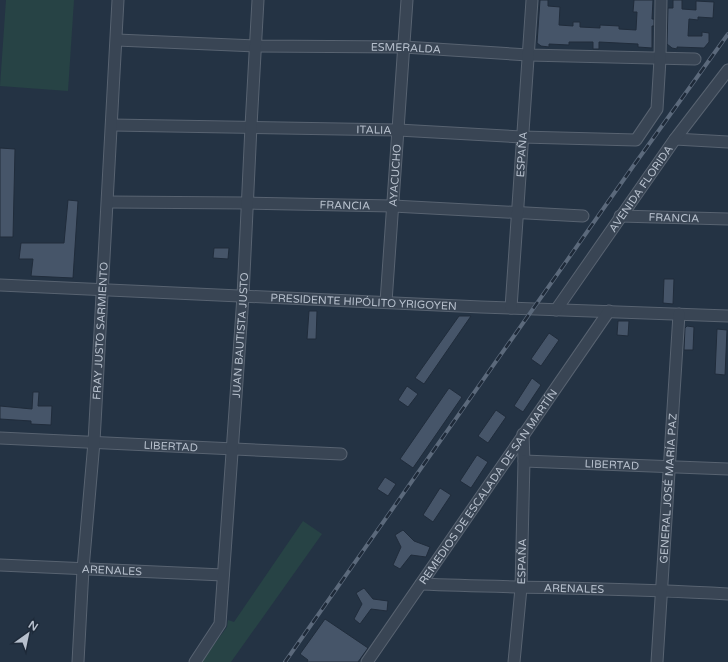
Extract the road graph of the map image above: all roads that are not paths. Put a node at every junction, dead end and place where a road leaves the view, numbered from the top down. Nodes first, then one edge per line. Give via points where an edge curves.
1 (118, 0) edge
2 (258, 0) edge
3 (407, 0) edge
4 (532, 0) edge
5 (661, 0) edge
6 (117, 40) junction
7 (256, 46) junction
8 (404, 47) junction
9 (528, 55) junction
10 (660, 59) junction
11 (695, 59) dead end
12 (728, 70) edge
13 (112, 124) junction
14 (251, 126) junction
15 (398, 130) junction
16 (522, 137) junction
17 (675, 139) junction
18 (728, 142) edge
19 (108, 202) junction
20 (247, 203) junction
21 (393, 206) junction
22 (517, 213) junction
23 (583, 216) dead end
24 (620, 216) junction
25 (728, 219) edge
26 (0, 285) edge
27 (102, 290) junction
28 (243, 296) junction
29 (386, 302) junction
30 (511, 308) junction
31 (556, 310) junction
32 (609, 311) junction
33 (679, 314) junction
34 (728, 316) edge
35 (523, 434) junction
36 (0, 438) edge
37 (94, 442) junction
38 (232, 448) junction
39 (341, 454) dead end
40 (524, 461) junction
41 (669, 467) junction
42 (728, 469) edge
43 (0, 565) edge
44 (83, 569) junction
45 (223, 575) junction
46 (421, 584) junction
47 (520, 588) junction
48 (661, 590) junction
49 (728, 594) edge
50 (78, 662) edge
51 (195, 662) edge
52 (367, 662) edge
53 (514, 662) edge
54 (657, 662) edge

1 - 6 street, FRAY JUSTO SARMIENTO
2 - 7 street, JUAN BAUTISTA JUSTO
3 - 8 street, AYACUCHO
4 - 9 street, ESPAÑA
5 - 10 street
6 - 7 street, ESMERALDA
6 - 13 street, FRAY JUSTO SARMIENTO
7 - 8 street, ESMERALDA
7 - 14 street, JUAN BAUTISTA JUSTO
8 - 9 street, ESMERALDA
8 - 15 street, AYACUCHO
9 - 10 street, ESMERALDA
9 - 16 street, ESPAÑA
10 - 11 street, ESMERALDA
10 - 16 street, ITALIA via 656,109 636,140
12 - 17 street, AVENIDA FLORIDA
13 - 14 street, ITALIA
13 - 19 street, FRAY JUSTO SARMIENTO
14 - 15 street, ITALIA
14 - 20 street, JUAN BAUTISTA JUSTO
15 - 16 street, ITALIA
15 - 21 street, AYACUCHO
16 - 22 street, ESPAÑA
17 - 18 street
17 - 24 street, AVENIDA FLORIDA
19 - 20 street, FRANCIA
19 - 27 street, FRAY JUSTO SARMIENTO
20 - 21 street, FRANCIA
20 - 28 street, JUAN BAUTISTA JUSTO
21 - 22 street, FRANCIA
21 - 29 street, AYACUCHO
22 - 23 street, FRANCIA
22 - 30 street, ESPAÑA
24 - 25 street, FRANCIA
24 - 31 street, AVENIDA FLORIDA
26 - 27 street, PRESIDENTE HIPÓLITO YRIGOYEN
27 - 28 street, PRESIDENTE HIPÓLITO YRIGOYEN
27 - 37 street, FRAY JUSTO SARMIENTO
28 - 29 street, PRESIDENTE HIPÓLITO YRIGOYEN
28 - 38 street, JUAN BAUTISTA JUSTO
29 - 30 street, PRESIDENTE HIPÓLITO YRIGOYEN
30 - 31 street, PRESIDENTE HIPÓLITO YRIGOYEN
31 - 32 street, PRESIDENTE HIPÓLITO YRIGOYEN
32 - 33 street, PRESIDENTE HIPÓLITO YRIGOYEN
32 - 35 street, REMEDIOS DE ESCALADA DE SAN MARTÍN
33 - 34 street, PRESIDENTE HIPÓLITO YRIGOYEN
33 - 41 street, GENERAL JOSÉ MARÍA PAZ
35 - 40 street
35 - 46 street, REMEDIOS DE ESCALADA DE SAN MARTÍN
36 - 37 street, LIBERTAD
37 - 38 street, LIBERTAD
37 - 44 street, FRAY JUSTO SARMIENTO
38 - 39 street, LIBERTAD
38 - 45 street, JUAN BAUTISTA JUSTO
40 - 41 street, LIBERTAD
40 - 47 street, ESPAÑA
41 - 42 street, LIBERTAD
41 - 48 street, GENERAL JOSÉ MARÍA PAZ
43 - 44 street, ARENALES
44 - 45 street, ARENALES
44 - 50 street, FRAY JUSTO SARMIENTO
45 - 51 street, JUAN BAUTISTA JUSTO via 220,624
46 - 47 street, ARENALES
46 - 52 street, REMEDIOS DE ESCALADA DE SAN MARTÍN
47 - 48 street, ARENALES
47 - 53 street, ESPAÑA
48 - 49 street, ARENALES
48 - 54 street, GENERAL JOSÉ MARÍA PAZ

